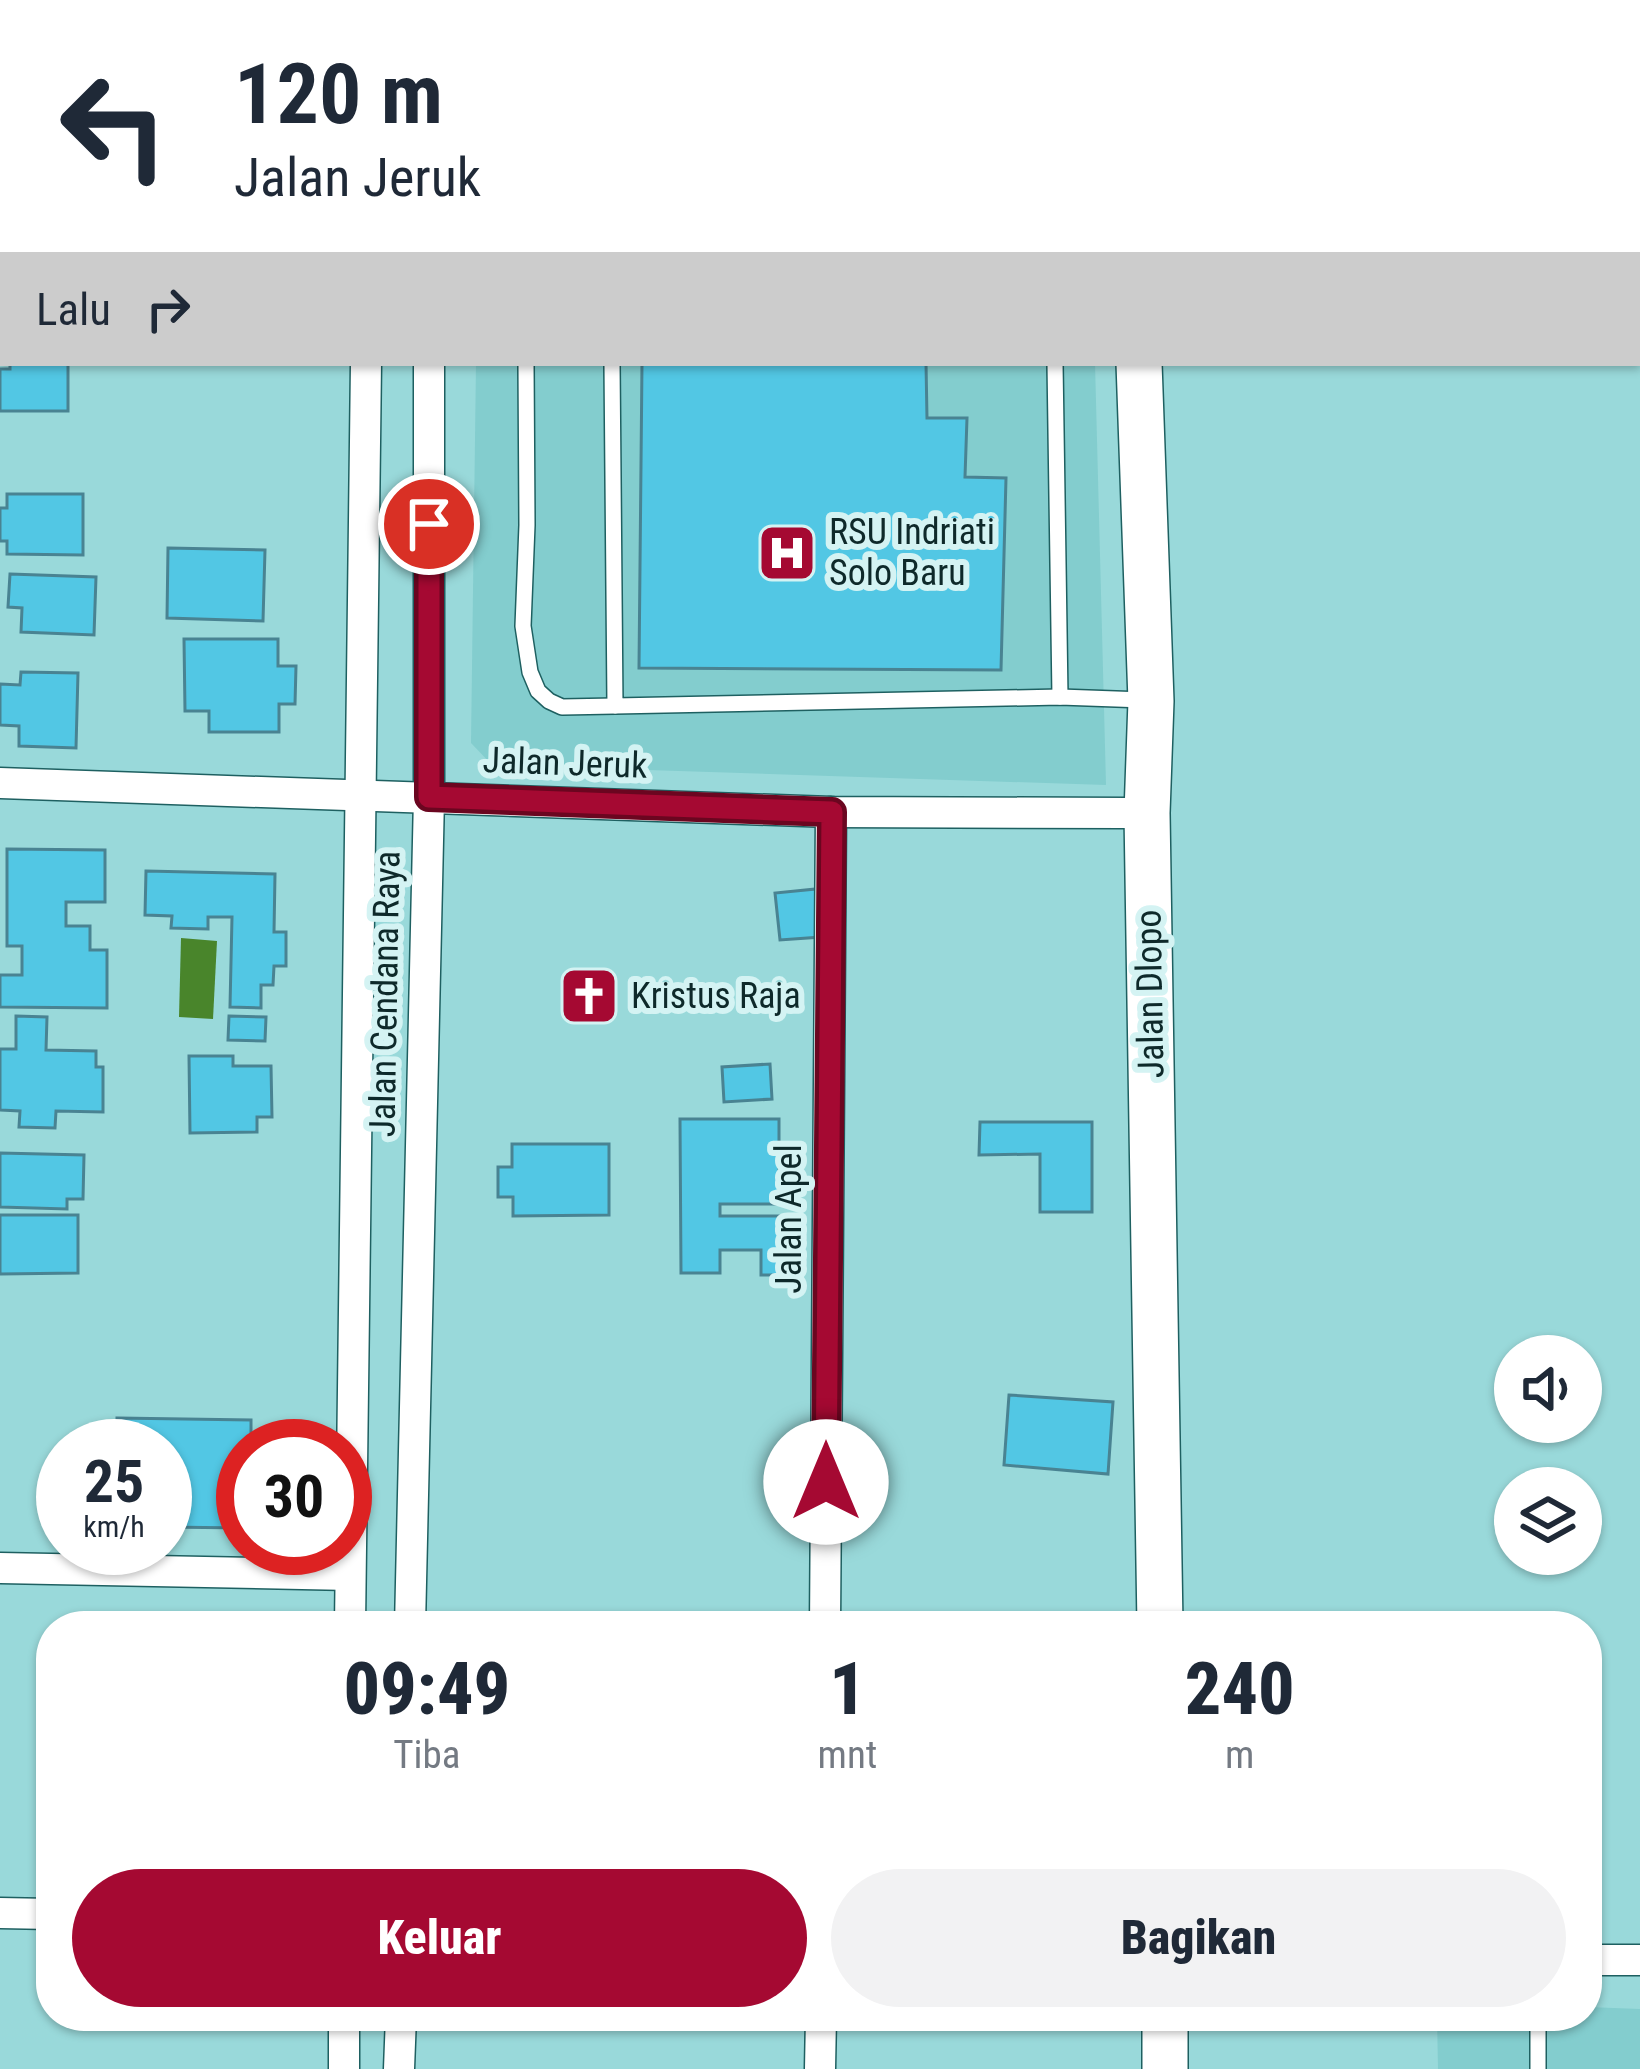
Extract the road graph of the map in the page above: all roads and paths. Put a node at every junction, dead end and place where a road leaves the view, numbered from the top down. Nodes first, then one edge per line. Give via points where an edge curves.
1 (367, 366) edge
2 (429, 366) edge
3 (526, 366) edge
4 (612, 366) edge
5 (1055, 366) edge
6 (1139, 366) edge
7 (1060, 698) junction
8 (1151, 700) junction
9 (615, 706) junction
10 (0, 783) edge
11 (361, 796) junction
12 (429, 797) junction
13 (832, 812) junction
14 (1127, 813) dead end
15 (352, 1419) edge
16 (0, 1568) edge
17 (216, 1572) edge
18 (350, 1575) edge
19 (350, 1611) edge
20 (410, 1611) edge
21 (825, 1611) edge
22 (1160, 1611) edge
23 (0, 1913) edge
24 (36, 1914) edge
25 (1602, 1960) edge
26 (1640, 1960) edge
27 (344, 2031) edge
28 (400, 2031) edge
29 (821, 2031) edge
30 (1165, 2031) edge
31 (1538, 2031) edge
32 (344, 2069) edge
33 (399, 2069) edge
34 (820, 2069) edge
35 (1166, 2069) edge
36 (1538, 2069) edge

1 - 11 street, Jalan Cendana Raya
2 - 12 street, Jalan Cendana Raya
3 - 9 lane via 523,626 530,672 538,691 562,707
4 - 9 lane
5 - 7 lane
6 - 8 street, Jalan Dlopo
7 - 8 lane
7 - 9 lane
8 - 22 street, Jalan Dlopo
10 - 11 street, Jalan Jeruk
11 - 12 street, Jalan Jeruk
11 - 15 street, Jalan Cendana Raya
12 - 13 street, Jalan Jeruk
12 - 20 street, Jalan Cendana Raya
13 - 14 street, Jalan Jeruk
13 - 21 street, Jalan Apel
16 - 17 street
18 - 19 street, Jalan Cendana Raya
23 - 24 street
25 - 26 street
27 - 32 street
28 - 33 street
29 - 34 street
30 - 35 street
31 - 36 lane

